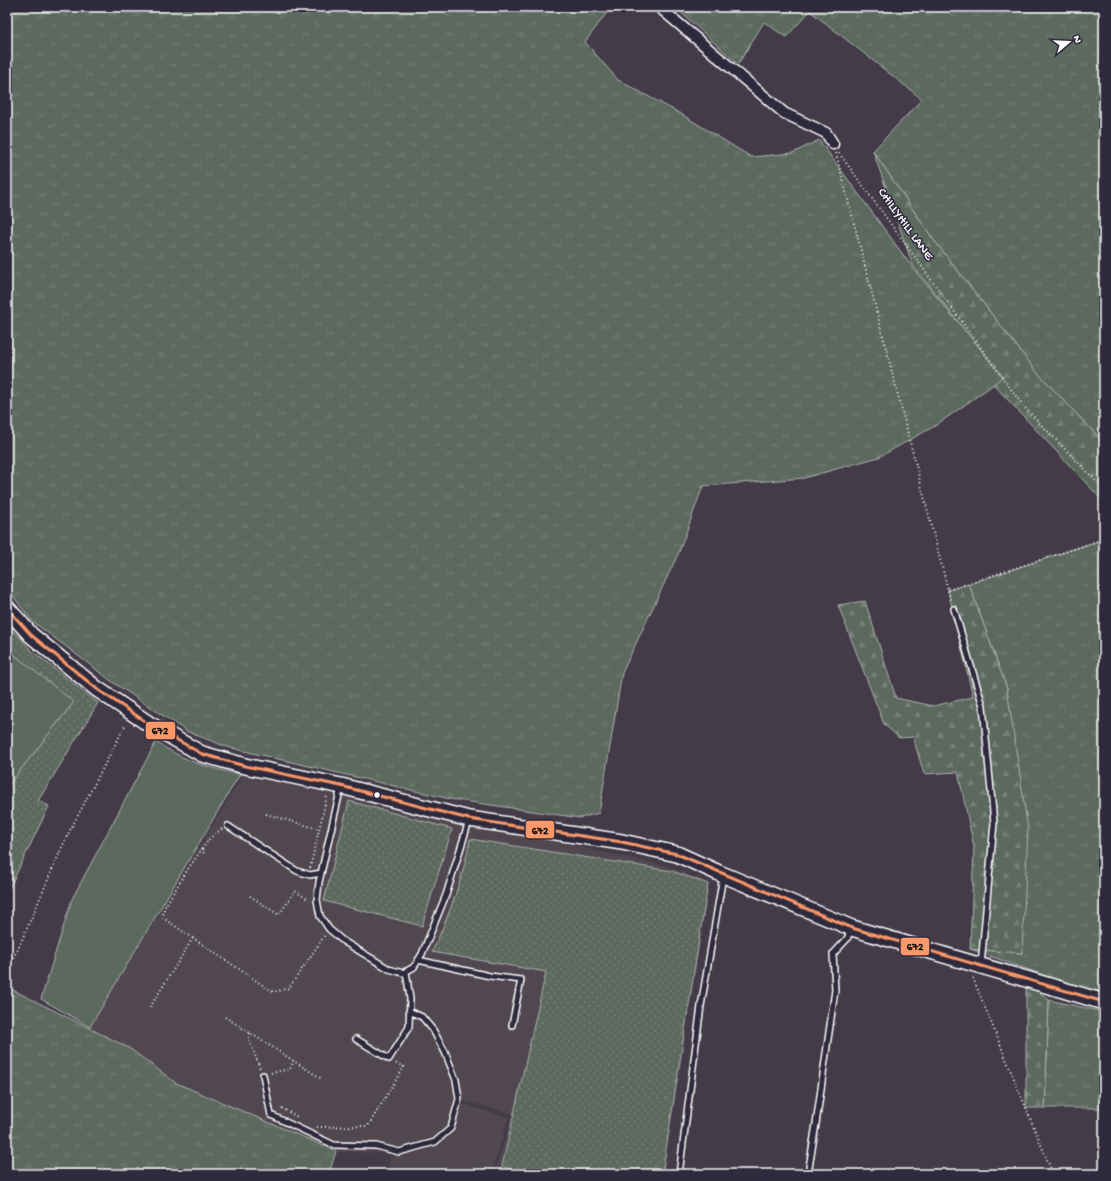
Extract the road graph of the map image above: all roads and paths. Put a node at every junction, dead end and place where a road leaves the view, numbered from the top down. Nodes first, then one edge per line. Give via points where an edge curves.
1 (659, 7) edge
2 (833, 144) junction
3 (1104, 489) edge
4 (1104, 539) edge
5 (948, 590) junction
6 (7, 608) edge
7 (954, 609) joint
8 (132, 713) junction
9 (336, 784) junction
10 (266, 814) dead end
11 (469, 819) junction
12 (228, 826) joint
13 (319, 829) junction
14 (201, 849) junction
15 (204, 853) dead end
16 (321, 873) junction
17 (308, 875) junction
18 (723, 875) junction
19 (250, 896) dead end
20 (317, 900) junction
21 (852, 928) junction
22 (329, 929) junction
23 (194, 938) junction
24 (418, 960) junction
25 (974, 966) junction
26 (7, 968) edge
27 (406, 971) junction
28 (1104, 1002) edge
29 (150, 1007) dead end
30 (409, 1011) junction
31 (225, 1016) dead end
32 (512, 1025) dead end
33 (250, 1033) junction
34 (356, 1039) dead end
35 (389, 1059) junction
36 (294, 1061) junction
37 (262, 1075) junction
38 (322, 1080) dead end
39 (282, 1108) dead end
40 (301, 1119) dead end
41 (314, 1127) dead end
42 (679, 1174) edge
43 (808, 1174) edge
44 (1053, 1174) edge

1 - 2 street via 784,113 826,133
2 - 3 path, CHILLYHILL LANE via 1024,407
2 - 5 path
4 - 5 path
5 - 7 path
6 - 8 main road via 31,635 97,689
7 - 25 lane via 983,706 994,823
8 - 9 main road via 202,754 245,766
8 - 26 path via 66,838 18,949
9 - 11 main road
9 - 13 path
9 - 16 lane
10 - 13 path
11 - 18 main road via 622,842 677,854
11 - 24 lane via 446,894
12 - 14 path via 218,831
12 - 17 lane via 297,871
13 - 17 path
14 - 15 path
14 - 23 path via 167,906 163,918
16 - 17 lane
16 - 20 lane
18 - 21 main road
18 - 42 lane via 701,1006
19 - 20 path via 279,915 295,891 309,900
20 - 22 lane via 320,916
21 - 25 main road
21 - 43 lane via 847,939 833,954 835,990
22 - 23 path via 289,988 273,992
22 - 27 lane via 343,941 389,969 403,973
23 - 29 path
24 - 27 lane via 414,967
24 - 32 lane via 521,980
25 - 28 main road
25 - 44 path
27 - 30 lane
30 - 35 lane via 409,1027
30 - 37 lane via 422,1017 433,1030 446,1052 456,1080 458,1099 451,1128 435,1142 399,1152 376,1146 334,1145 270,1115
31 - 33 path
33 - 36 path
33 - 37 path
34 - 35 lane
35 - 41 path via 404,1067 368,1126
36 - 37 path via 290,1069
36 - 38 path
39 - 40 path

